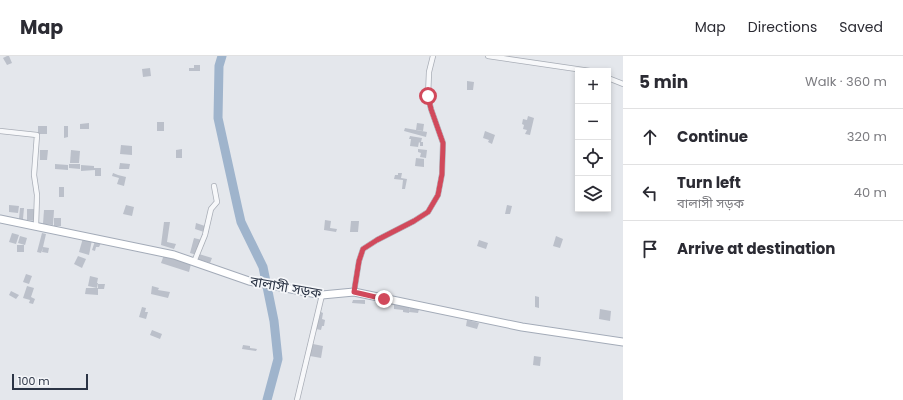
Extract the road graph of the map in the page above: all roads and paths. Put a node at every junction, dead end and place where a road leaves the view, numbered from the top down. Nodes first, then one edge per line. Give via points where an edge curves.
1 (433, 56) edge
2 (488, 56) edge
3 (575, 69) edge
4 (611, 79) edge
5 (623, 84) edge
6 (0, 131) edge
7 (214, 186) dead end
8 (0, 219) edge
9 (36, 226) junction
10 (194, 262) junction
11 (354, 292) junction
12 (322, 295) junction
13 (623, 342) edge
14 (297, 400) edge

1 - 11 street via 428,96 443,143 438,195 428,212 363,249
2 - 3 street
4 - 5 street
6 - 9 street via 37,135 34,175 37,195
7 - 10 street via 217,202 210,209 206,235
8 - 9 main road, বালাসী সড়ক
9 - 10 main road, বালাসী সড়ক via 174,254
10 - 12 main road, বালাসী সড়ক via 249,281
11 - 12 main road, বালাসী সড়ক
11 - 13 main road, বালাসী সড়ক via 522,327
12 - 14 street

